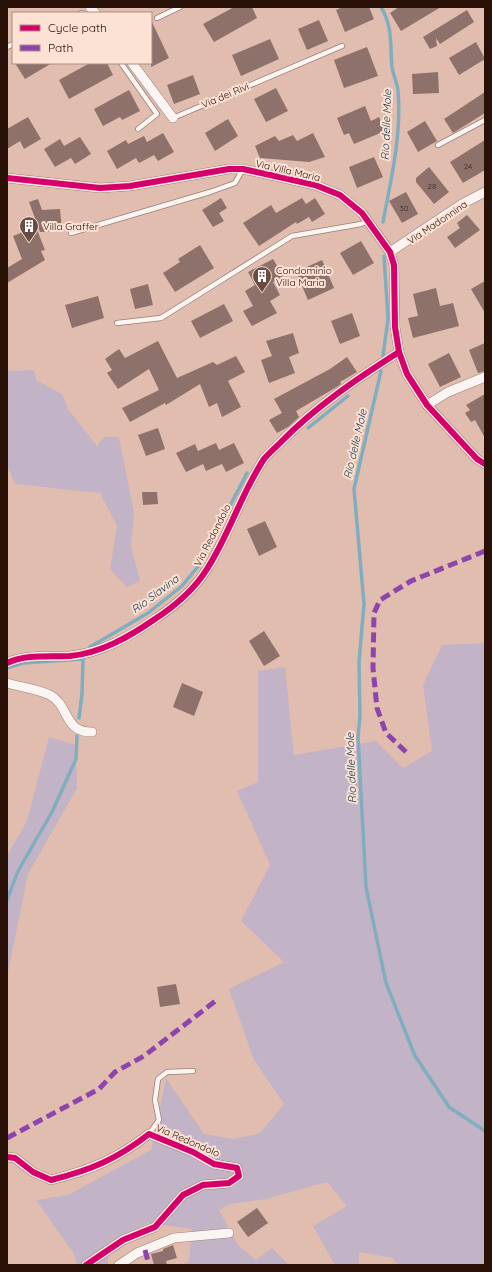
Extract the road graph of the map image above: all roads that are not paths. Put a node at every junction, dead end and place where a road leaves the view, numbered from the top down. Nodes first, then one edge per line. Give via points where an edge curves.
1 (180, 7) edge
2 (157, 18) dead end
3 (342, 46) dead end
4 (122, 64) edge
5 (133, 64) edge
6 (172, 118) joint
7 (485, 120) edge
8 (138, 128) dead end
9 (438, 146) dead end
10 (243, 169) junction
11 (7, 178) edge
12 (485, 192) edge
13 (368, 222) junction
14 (71, 233) dead end
15 (390, 252) junction
16 (117, 323) dead end
17 (399, 352) junction
18 (485, 377) edge
19 (426, 405) junction
20 (485, 464) edge
21 (7, 663) edge
22 (7, 683) edge
23 (92, 732) dead end
24 (193, 1071) dead end
25 (149, 1134) junction
26 (7, 1157) edge
27 (229, 1233) dead end
28 (86, 1265) edge
29 (119, 1265) edge

1 - 2 lane
3 - 6 lane, Via dei Rivi
4 - 8 lane via 157,114
5 - 6 street, Via dei Rivi
7 - 9 lane
10 - 11 street, Via Villa Maria via 100,188
10 - 13 street, Via Villa Maria via 315,185 340,194 352,203
10 - 14 lane via 234,183 216,190
12 - 15 street, Via Madonnina via 462,204
13 - 15 street, Via Villa Maria
13 - 16 lane via 292,236 161,318
15 - 17 street, Via Villa Maria via 395,276 395,327
17 - 19 street, Via Villa Maria via 407,374
17 - 21 street, Via Redondolo via 317,410 265,458 246,490 207,569 188,593 176,603 155,619 96,652 23,658
18 - 19 street via 448,392
19 - 20 street, Via Villa Maria via 477,459
22 - 23 street via 50,696 61,706 76,729
24 - 25 lane via 167,1072 158,1079 155,1100 159,1120
25 - 26 street, Via Redondolo via 127,1151 102,1164 51,1180 33,1172 15,1158
25 - 28 street, Via Redondolo via 193,1152 214,1164 237,1168 239,1176 229,1183 203,1185 183,1195 154,1227 123,1240
27 - 29 street via 174,1238

